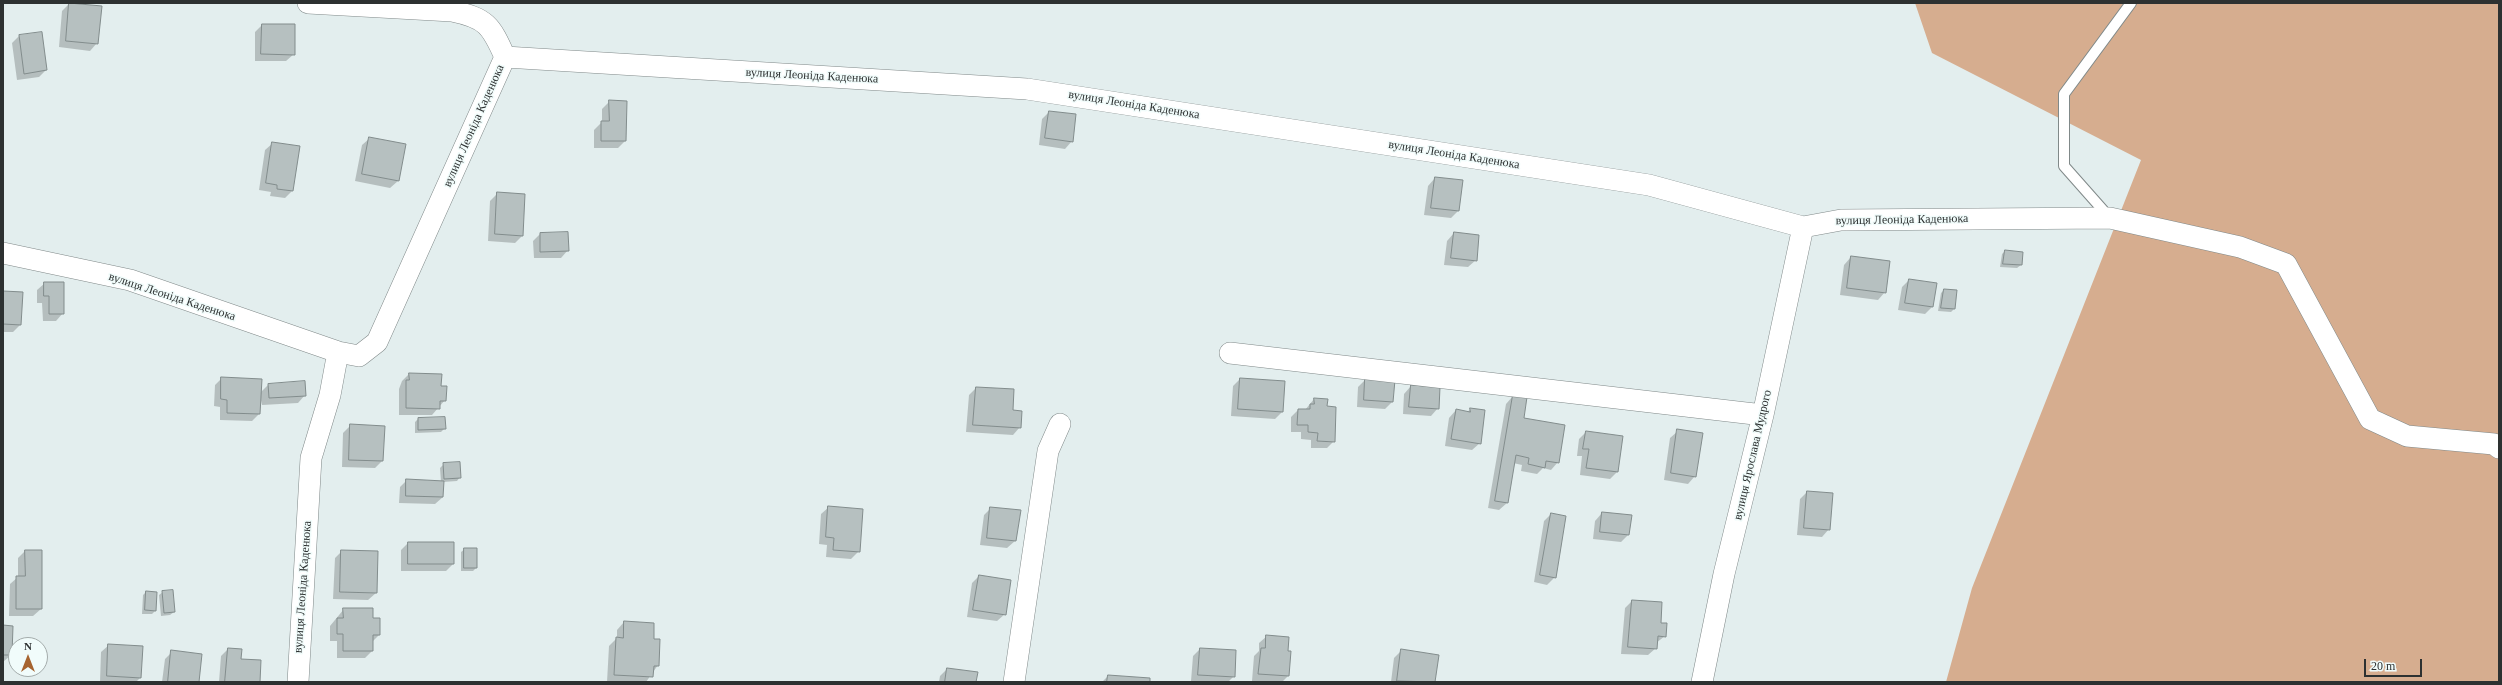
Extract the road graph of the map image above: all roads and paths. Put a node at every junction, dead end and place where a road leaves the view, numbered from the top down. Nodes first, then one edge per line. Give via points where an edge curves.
1 (308, 3) edge
2 (2131, 3) edge
3 (505, 57) junction
4 (2110, 218) junction
5 (1804, 227) junction
6 (3, 252) edge
7 (338, 352) junction
8 (1230, 353) dead end
9 (1763, 415) junction
10 (1060, 424) dead end
11 (2499, 448) edge
12 (298, 682) edge
13 (1014, 682) edge
14 (1702, 682) edge

1 - 3 street via 468,14 482,20 490,28
2 - 4 lane via 2064,94 2064,166
3 - 5 street, вулиця Леоніда Каденюка via 1028,89 1649,185
3 - 7 street, вулиця Леоніда Каденюка via 377,342 358,356
4 - 5 street, вулиця Леоніда Каденюка via 1841,220
4 - 11 street, вулиця Леоніда Каденюка via 2240,247 2286,264 2370,419 2407,436 2494,444
5 - 9 street, вулиця Ярослава Мудрого
6 - 7 street, вулиця Леоніда Каденюка via 130,280
7 - 12 street, вулиця Леоніда Каденюка via 330,395 311,458
8 - 9 street
9 - 14 street, вулиця Ярослава Мудрого via 1724,574
10 - 13 street via 1048,451

